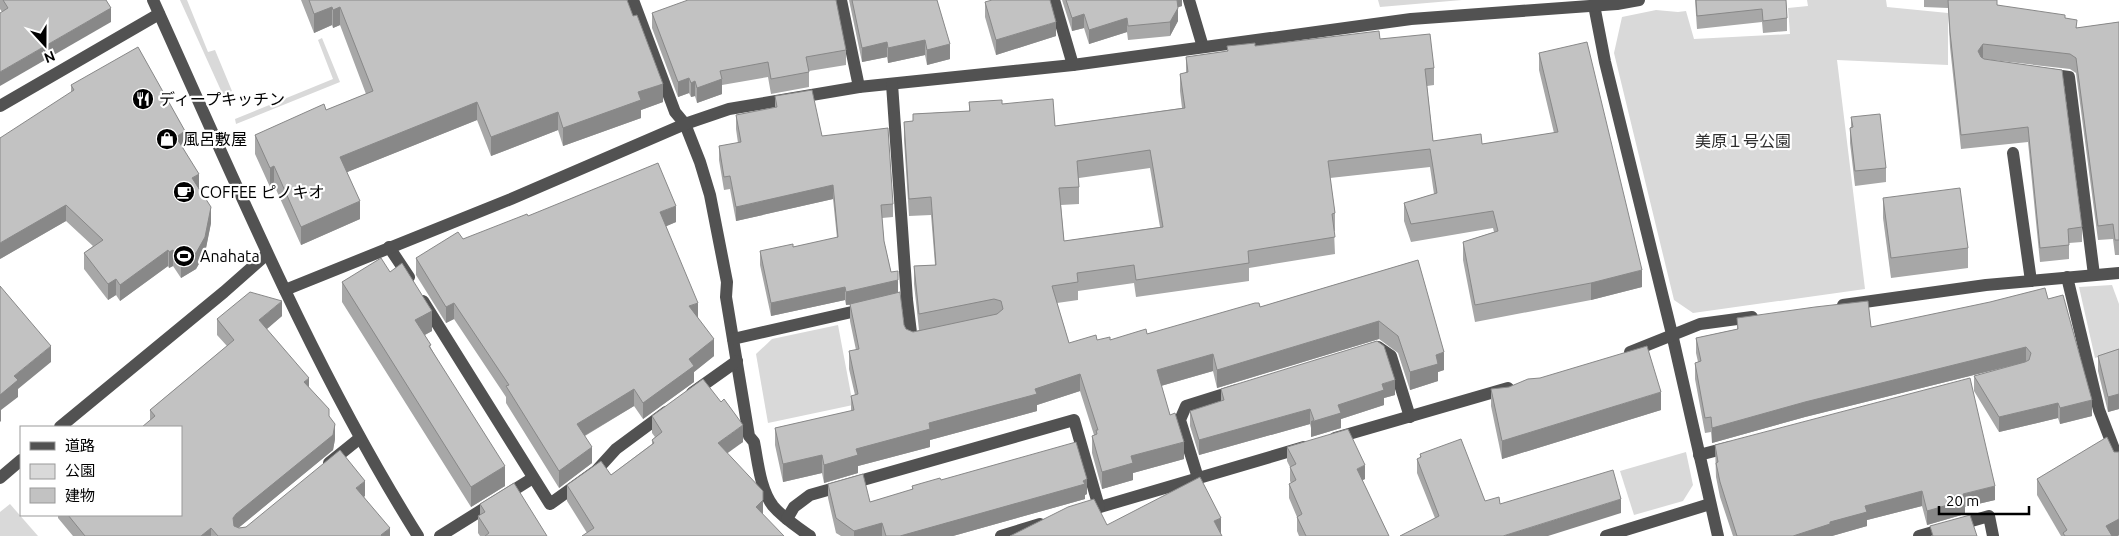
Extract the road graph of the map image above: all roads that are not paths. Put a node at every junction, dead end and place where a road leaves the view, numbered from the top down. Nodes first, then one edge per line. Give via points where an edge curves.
1 (152, 0) edge
2 (633, 0) edge
3 (841, 0) edge
4 (1054, 0) edge
5 (1189, 0) edge
6 (1639, 0) edge
7 (1594, 5) junction
8 (159, 14) junction
9 (1203, 47) junction
10 (1073, 65) junction
11 (2032, 72) edge
12 (892, 84) junction
13 (859, 87) junction
14 (0, 106) edge
15 (685, 124) junction
16 (2013, 153) dead end
17 (389, 247) junction
18 (267, 254) junction
19 (2119, 273) edge
20 (2094, 275) junction
21 (2067, 277) junction
22 (2031, 281) junction
23 (284, 290) junction
24 (907, 300) junction
25 (1828, 307) edge
26 (1769, 315) edge
27 (1672, 334) junction
28 (930, 337) edge
29 (733, 339) junction
30 (1360, 353) edge
31 (1615, 356) edge
32 (737, 361) junction
33 (1522, 384) edge
34 (1250, 386) edge
35 (1410, 417) junction
36 (61, 426) edge
37 (360, 438) junction
38 (1744, 443) edge
39 (1699, 455) junction
40 (20, 461) edge
41 (2119, 462) edge
42 (316, 474) edge
43 (0, 478) edge
44 (533, 478) junction
45 (1198, 478) junction
46 (1710, 504) junction
47 (1099, 507) junction
48 (1072, 515) edge
49 (787, 519) junction
50 (1054, 520) edge
51 (418, 536) edge
52 (440, 536) edge
53 (810, 536) edge
54 (1001, 536) edge
55 (1606, 536) edge
56 (1718, 536) edge
57 (1919, 536) edge
58 (1993, 536) edge

1 - 8 street
2 - 15 street via 675,112
3 - 13 street
4 - 10 street
5 - 9 street
6 - 7 street
7 - 9 street via 1411,19
7 - 27 street
8 - 14 street
8 - 18 street
9 - 10 street
10 - 12 street
11 - 20 street via 2069,76
12 - 13 street
12 - 24 street
13 - 15 street via 729,109
15 - 17 street
15 - 29 street via 710,195 728,282 726,297
16 - 22 street
17 - 23 street
17 - 44 street
18 - 23 street
18 - 36 street
19 - 20 street
20 - 21 street
21 - 22 street
21 - 41 street via 2099,410
22 - 25 street
23 - 37 street
24 - 28 street via 912,341
24 - 29 street
26 - 27 street via 1700,324
27 - 31 street via 1643,348
27 - 39 street
29 - 32 street
30 - 35 street via 1378,347 1391,356
32 - 44 street via 616,449 596,471 550,504
32 - 49 street via 749,436 754,442 767,495
33 - 35 street
34 - 45 street via 1186,406 1180,420
35 - 45 street
37 - 42 street
37 - 51 street
38 - 39 street
39 - 46 street
40 - 43 street
44 - 52 street
45 - 47 street
46 - 55 street
46 - 56 street
47 - 48 street
47 - 49 street via 1074,420 810,494 794,507
49 - 53 street
50 - 54 street
57 - 58 street via 1989,516

